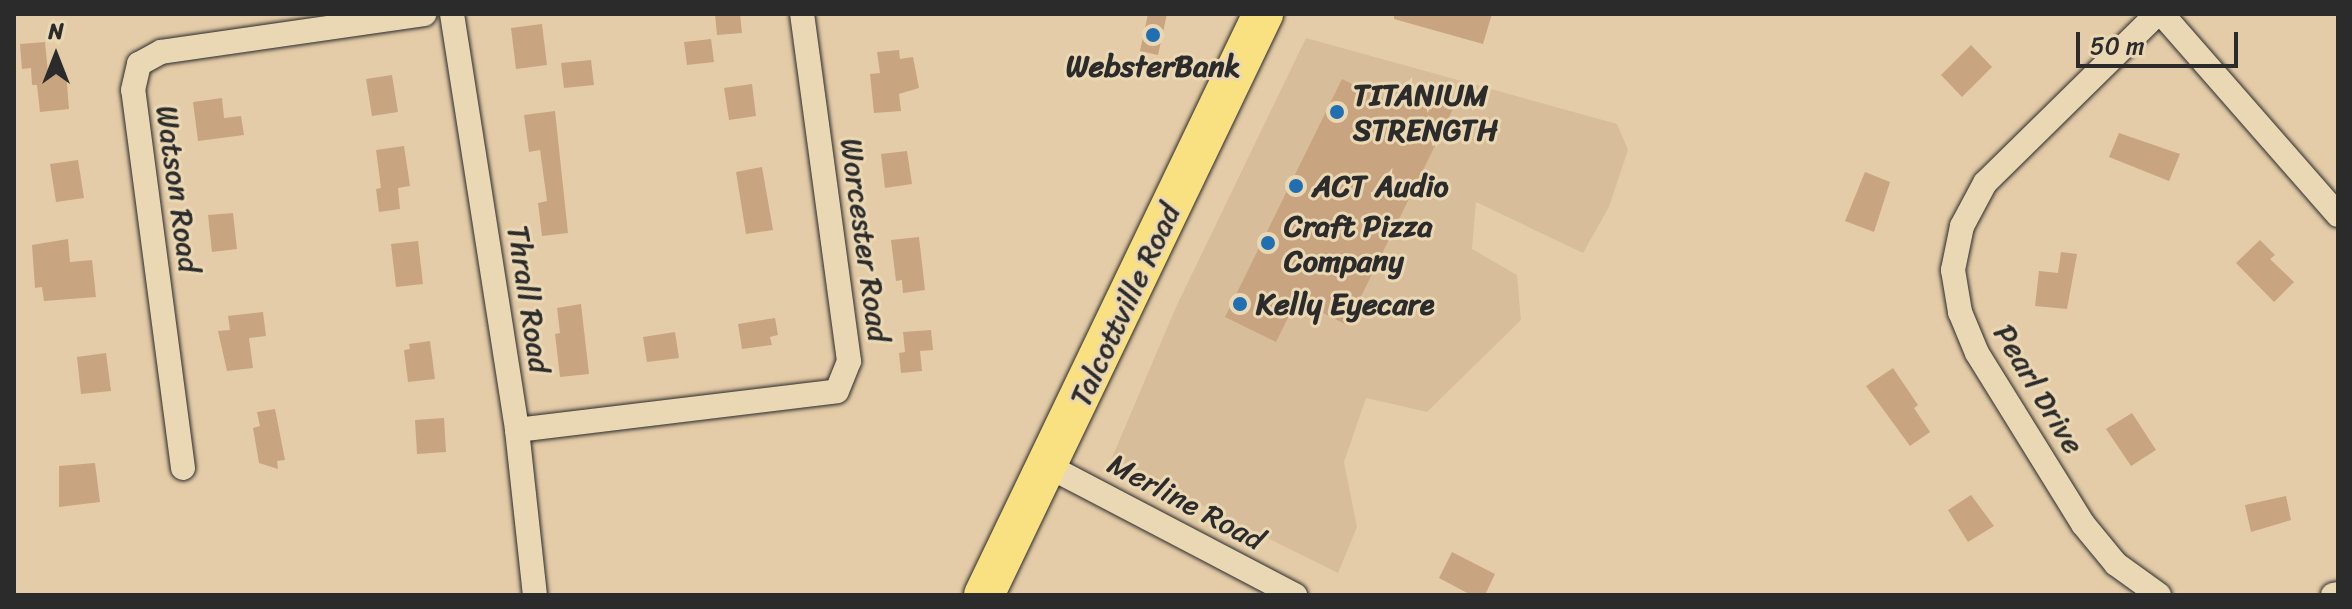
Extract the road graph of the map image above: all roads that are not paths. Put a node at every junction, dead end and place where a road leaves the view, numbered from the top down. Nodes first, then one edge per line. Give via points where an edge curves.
1 (424, 14) edge
2 (452, 14) edge
3 (802, 14) edge
4 (1263, 14) edge
5 (2160, 14) edge
6 (2338, 215) edge
7 (517, 430) junction
8 (1048, 466) junction
9 (183, 468) dead end
10 (535, 595) edge
11 (984, 595) edge
12 (1295, 595) edge
13 (2159, 595) edge

1 - 9 street, Watson Road via 161,52 139,64 133,90
2 - 7 street, Thrall Road
3 - 7 street, Worcester Road via 849,361 837,391
4 - 8 main road, Talcottville Road
5 - 6 street, Pearl Drive
5 - 13 street, Pearl Drive via 1985,183 1962,226 1953,270 1960,312 1977,353 2083,524 2116,564
7 - 10 street, Thrall Road
8 - 11 main road, Talcottville Road
8 - 12 street, Merline Road

